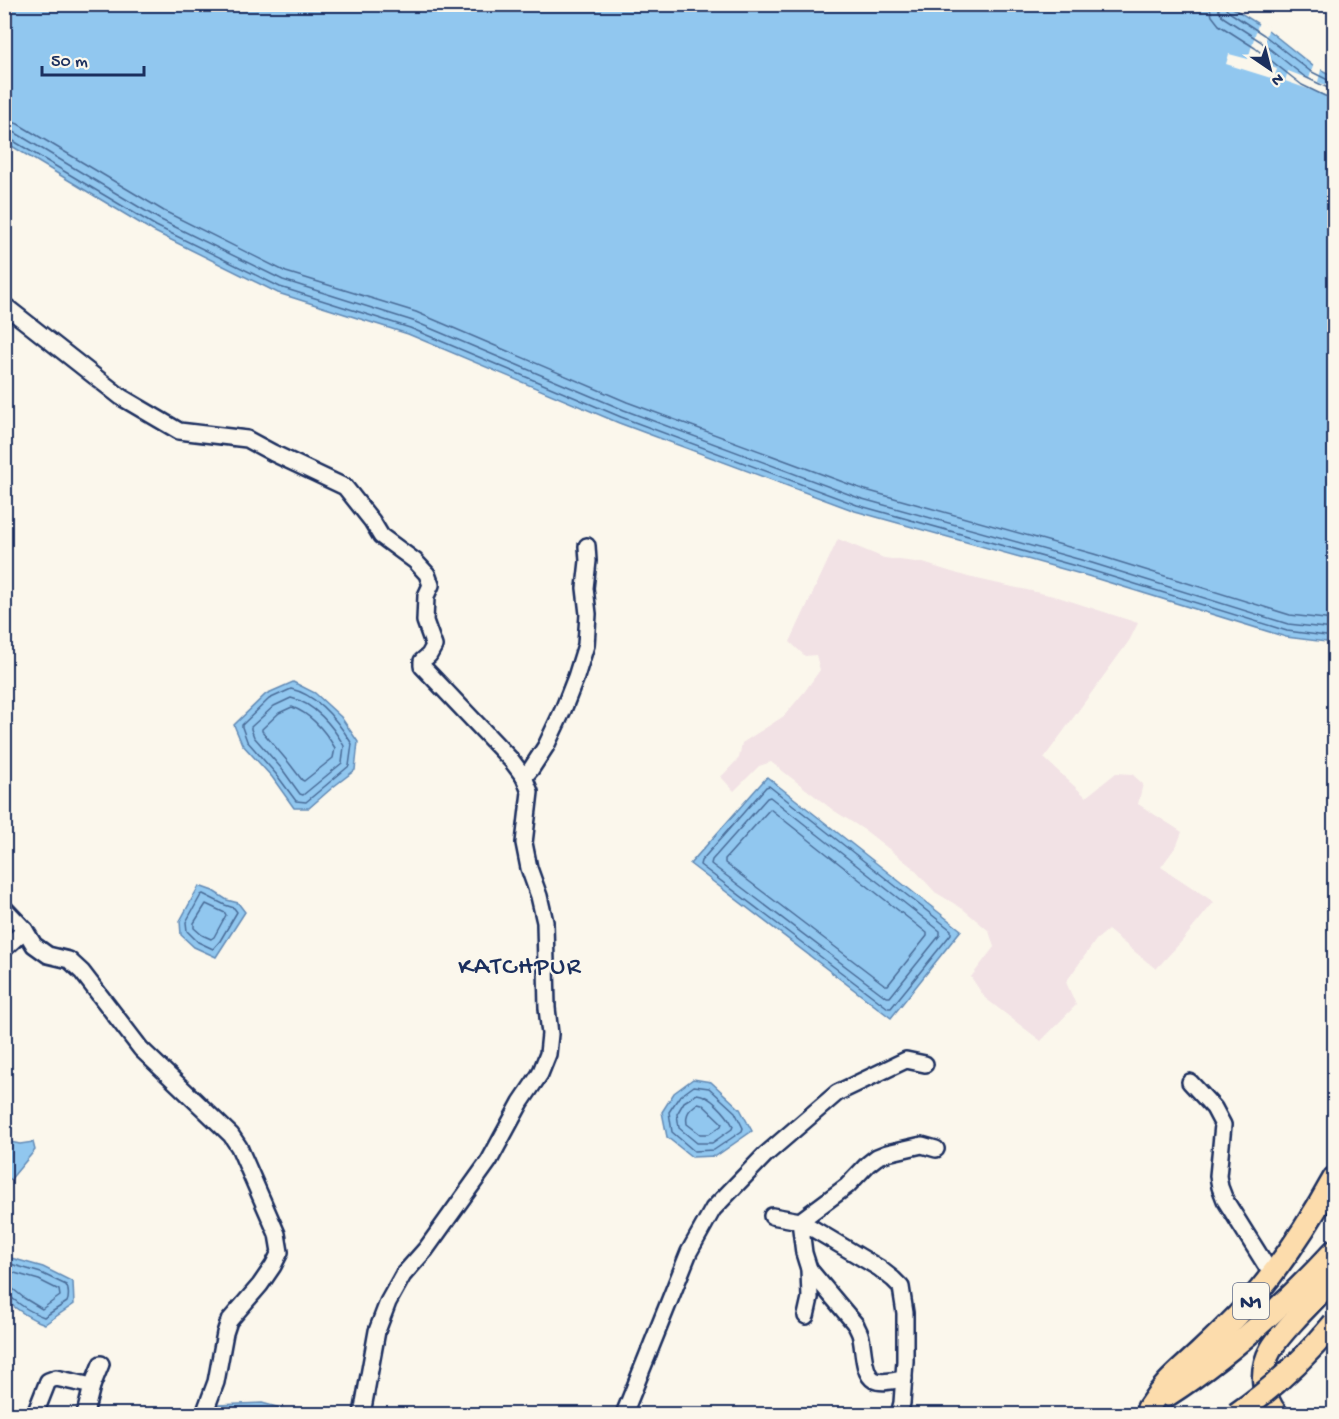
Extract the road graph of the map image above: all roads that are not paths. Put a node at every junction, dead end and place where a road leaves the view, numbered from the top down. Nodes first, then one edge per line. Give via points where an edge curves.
1 (4, 305) edge
2 (587, 546) dead end
3 (524, 777) junction
4 (4, 908) edge
5 (25, 930) junction
6 (4, 949) edge
7 (925, 1064) dead end
8 (1190, 1082) dead end
9 (936, 1149) dead end
10 (1335, 1178) edge
11 (772, 1216) dead end
12 (800, 1221) junction
13 (1335, 1251) edge
14 (809, 1269) junction
15 (1272, 1275) junction
16 (1335, 1277) edge
17 (806, 1316) dead end
18 (1335, 1323) edge
19 (101, 1364) dead end
20 (904, 1379) junction
21 (92, 1386) junction
22 (1143, 1411) edge
23 (36, 1414) edge
24 (85, 1414) edge
25 (204, 1414) edge
26 (362, 1414) edge
27 (624, 1414) edge
28 (899, 1414) edge
29 (1236, 1414) edge
30 (1276, 1414) edge

1 - 3 street via 121,397 179,430 247,439 345,487 381,536 427,574 431,585 426,596 425,621 434,646 423,666
2 - 3 street via 586,645 563,710 546,746
3 - 26 street via 530,792 524,843 545,922 548,1054 489,1161 403,1275 388,1302 377,1331
4 - 5 street
5 - 6 street
5 - 25 street via 34,945 48,955 69,960 82,972 141,1049 231,1135 277,1234 280,1252 273,1266 225,1333 216,1382
7 - 27 street via 906,1060 837,1093 765,1155 713,1209 689,1252
8 - 15 street via 1214,1108 1223,1125 1218,1176 1225,1200
9 - 12 street via 922,1146 877,1157 848,1186
10 - 15 highway, N1
11 - 12 street
12 - 14 street
12 - 20 street via 879,1268 901,1287 905,1313
13 - 22 highway, N1 via 1233,1348
14 - 17 street
14 - 20 street via 856,1325 870,1376 881,1381
15 - 22 highway, N1 via 1235,1317 1166,1382
16 - 30 highway via 1271,1348 1263,1377 1266,1395
18 - 29 highway, bridge via 1296,1364
19 - 21 street
20 - 28 street
21 - 23 street via 56,1378 48,1380
21 - 24 street

